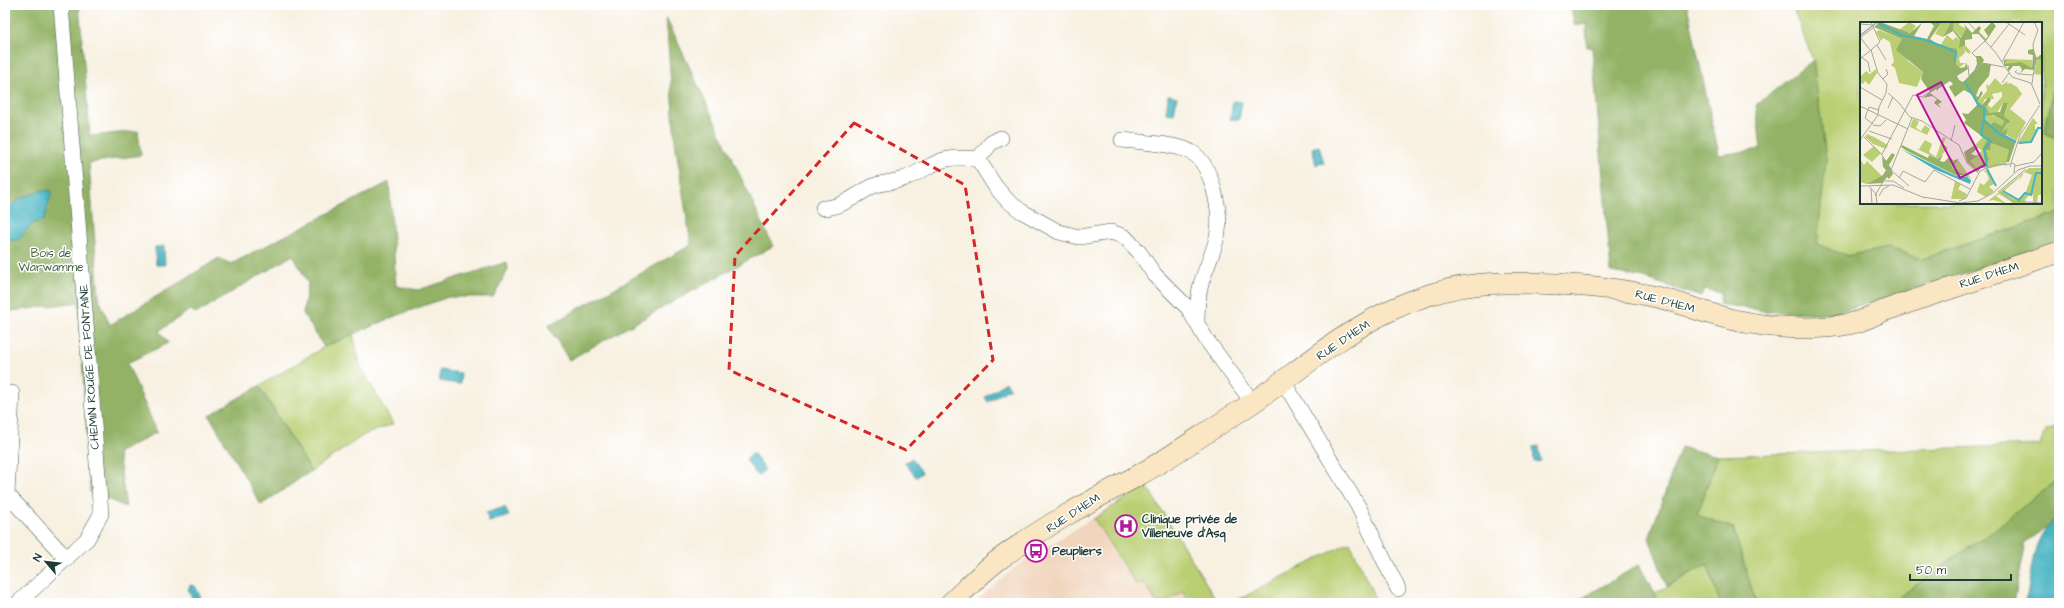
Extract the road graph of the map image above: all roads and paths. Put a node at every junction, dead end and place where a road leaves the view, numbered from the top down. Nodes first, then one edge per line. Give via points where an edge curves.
1 (61, 5) edge
2 (1001, 138) dead end
3 (1122, 140) dead end
4 (978, 159) junction
5 (823, 208) dead end
6 (2059, 252) edge
7 (1197, 321) junction
8 (1283, 381) junction
9 (12, 393) dead end
10 (1253, 403) junction
11 (6, 494) edge
12 (67, 559) junction
13 (1398, 589) dead end
14 (18, 603) edge
15 (951, 603) edge

1 - 12 street, CHEMIN ROUGE DE FONTAINE via 101,514 92,532
2 - 4 street via 991,143
3 - 7 street via 1191,151 1201,160 1209,174 1216,198 1218,228 1201,284
4 - 5 street via 954,157 938,160 905,178 877,185 839,206
4 - 7 street via 1007,200 1021,211 1060,232 1073,237 1084,237 1111,232 1124,237 1140,252 1154,274 1185,303
6 - 8 street, RUE D'HEM via 1883,311 1859,322 1826,326 1751,323 1652,296 1616,290 1532,283 1480,284 1444,291 1390,310 1355,330
7 - 10 street via 1206,339
8 - 10 street, RUE D'HEM
8 - 13 street via 1358,506
9 - 11 street
10 - 15 street, RUE D'HEM via 1013,550 985,571
11 - 12 street
12 - 14 street

